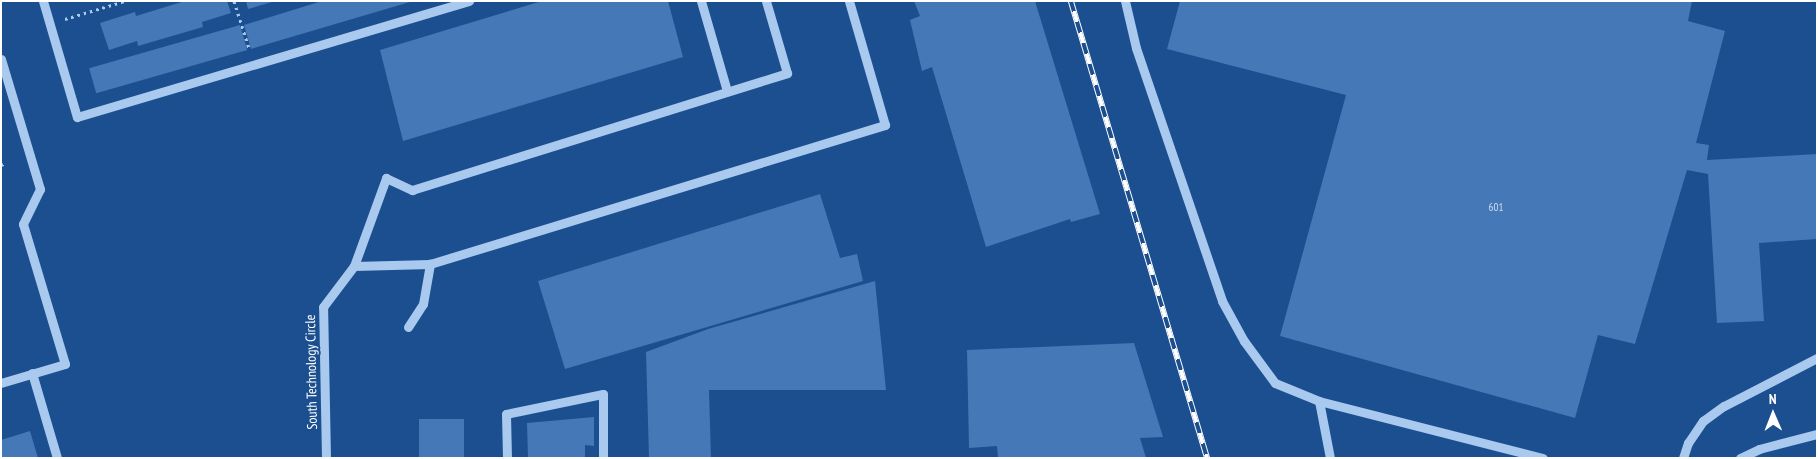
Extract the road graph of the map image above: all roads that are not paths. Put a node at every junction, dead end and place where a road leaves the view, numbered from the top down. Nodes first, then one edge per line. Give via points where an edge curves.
1 (44, 1) edge
2 (469, 1) edge
3 (701, 1) edge
4 (766, 1) edge
5 (848, 1) edge
6 (1125, 1) edge
7 (1, 59) edge
8 (727, 91) junction
9 (430, 264) junction
10 (354, 266) junction
11 (408, 326) dead end
12 (1817, 358) edge
13 (32, 373) junction
14 (1, 383) edge
15 (1319, 402) junction
16 (1817, 434) edge
17 (57, 458) edge
18 (326, 458) edge
19 (507, 458) edge
20 (603, 458) edge
21 (1330, 458) edge
22 (1543, 458) edge
23 (1683, 458) edge
24 (1740, 458) edge

1 - 2 street via 78,118
3 - 8 street
4 - 8 street via 787,73
5 - 9 street via 885,126
6 - 15 street via 1136,48 1222,301 1244,341 1275,383
7 - 13 street via 40,189 23,224 65,364
8 - 10 street, South Technology Circle via 412,190 386,178
9 - 10 street
9 - 11 street via 423,304
10 - 18 street, South Technology Circle via 324,307
12 - 23 street via 1724,406 1703,421 1688,443
13 - 14 street
13 - 17 street
15 - 21 street
15 - 22 street
16 - 24 street via 1759,449
19 - 20 street via 506,414 603,394

